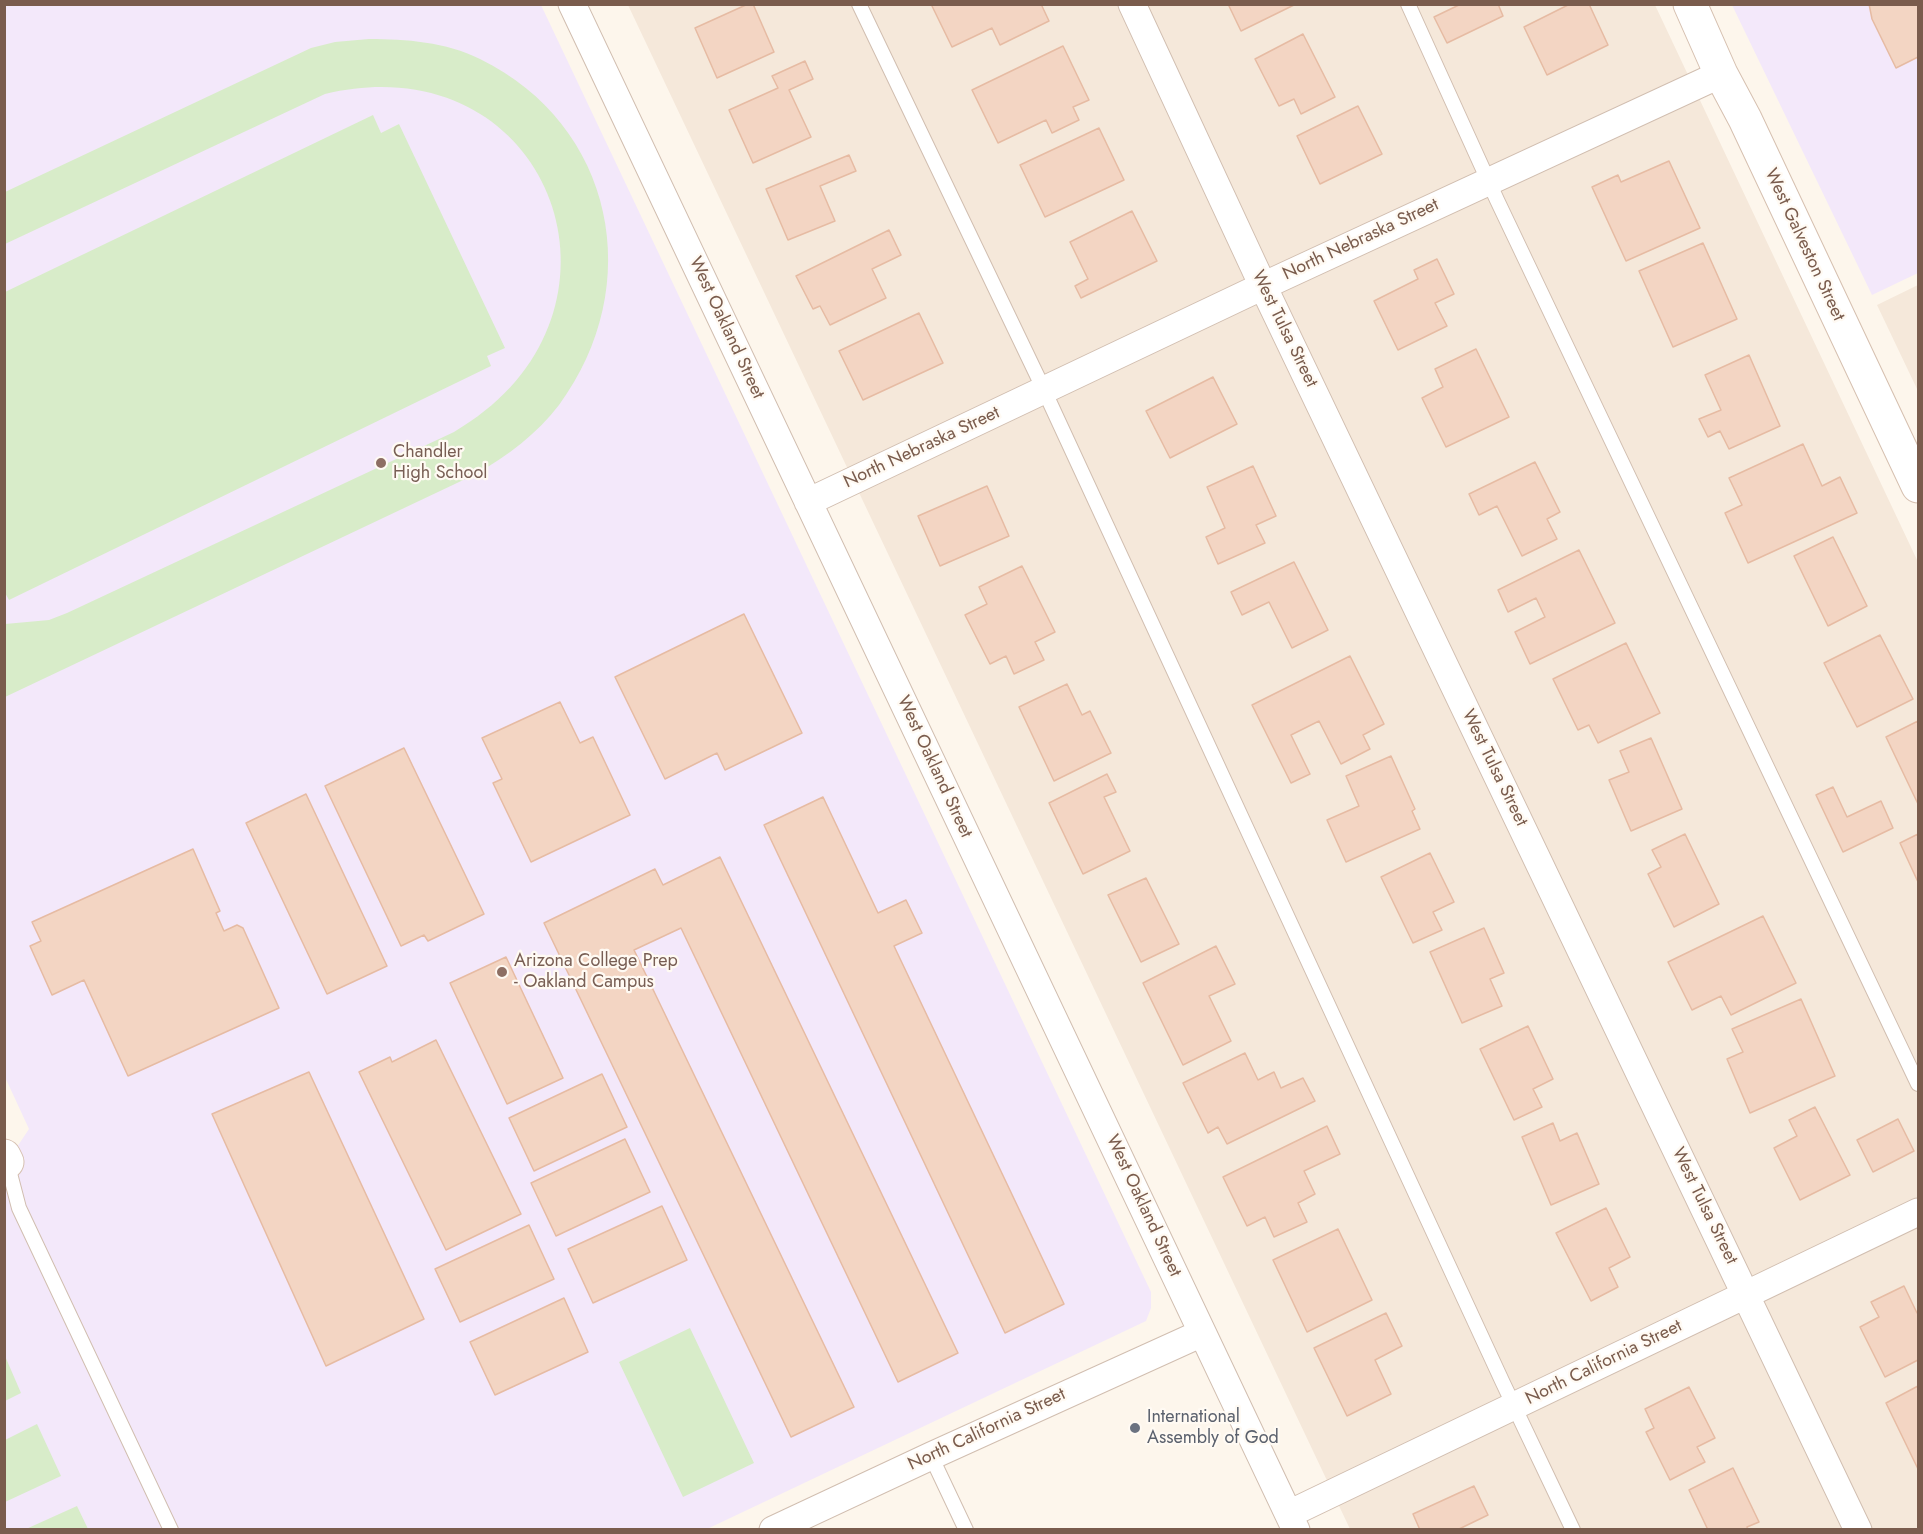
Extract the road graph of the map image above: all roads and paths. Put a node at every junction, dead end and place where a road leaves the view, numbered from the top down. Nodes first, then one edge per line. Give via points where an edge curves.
1 (572, 4) edge
2 (859, 4) edge
3 (1132, 4) edge
4 (1408, 4) edge
5 (1690, 4) edge
6 (1721, 74) junction
7 (1489, 181) junction
8 (1263, 286) junction
9 (1044, 390) junction
10 (1918, 486) edge
11 (808, 502) junction
12 (1918, 1083) edge
13 (5, 1160) edge
14 (1918, 1212) edge
15 (1747, 1296) junction
16 (1202, 1333) junction
17 (1514, 1406) junction
18 (931, 1456) junction
19 (1292, 1522) edge
20 (171, 1530) edge
21 (773, 1530) edge
22 (966, 1530) edge
23 (1573, 1530) edge
24 (1858, 1530) edge

1 - 11 street, West Oakland Street
2 - 9 lane
3 - 8 street, West Tulsa Street
4 - 7 lane
5 - 6 street, West Galveston Street
6 - 7 street, North Nebraska Street
6 - 10 street, West Galveston Street
7 - 8 street, North Nebraska Street
7 - 12 lane
8 - 9 street, North Nebraska Street
8 - 15 street, West Tulsa Street
9 - 11 street, North Nebraska Street
9 - 17 lane
11 - 16 street, West Oakland Street
13 - 20 lane via 19,1208
14 - 15 street, North California Street
15 - 17 street, North California Street
15 - 24 street, West Tulsa Street
16 - 18 street, North California Street
16 - 19 street, West Oakland Street
17 - 19 street, North California Street
17 - 23 lane
18 - 21 street, North California Street
18 - 22 lane

